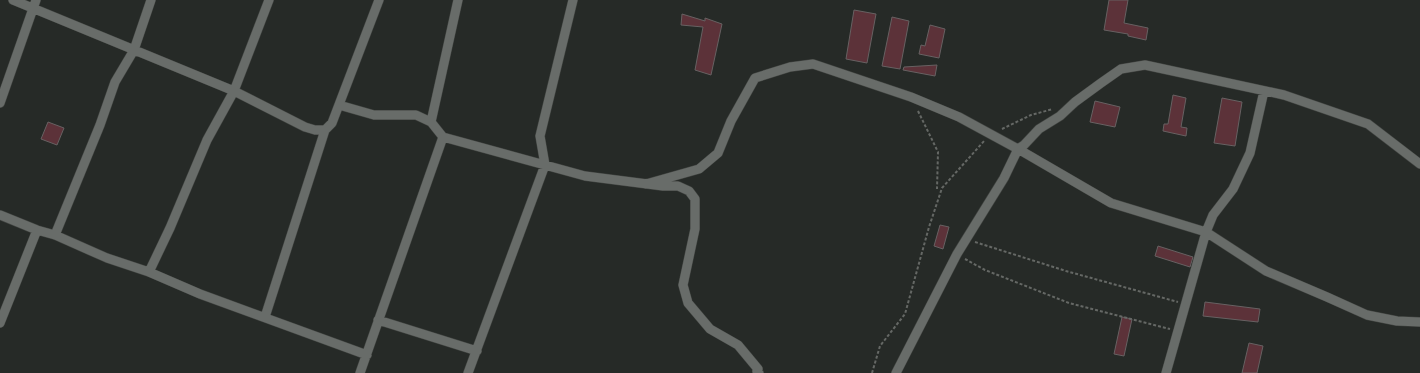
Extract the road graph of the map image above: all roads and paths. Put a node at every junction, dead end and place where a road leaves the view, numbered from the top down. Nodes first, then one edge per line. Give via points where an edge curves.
1 (13, 0) edge
2 (151, 0) edge
3 (268, 0) edge
4 (379, 0) edge
5 (458, 0) edge
6 (573, 0) edge
7 (35, 5) edge
8 (134, 50) junction
9 (234, 91) junction
10 (1264, 91) junction
11 (911, 97) junction
12 (0, 103) edge
13 (339, 105) junction
14 (1053, 109) dead end
15 (431, 122) junction
16 (325, 130) junction
17 (991, 135) junction
18 (443, 137) junction
19 (1018, 149) junction
20 (1420, 164) edge
21 (544, 165) junction
22 (646, 184) junction
23 (937, 189) dead end
24 (0, 215) edge
25 (37, 230) junction
26 (1206, 232) junction
27 (54, 235) junction
28 (966, 239) junction
29 (957, 254) junction
30 (149, 272) junction
31 (1186, 304) junction
32 (265, 317) junction
33 (378, 320) junction
34 (1420, 322) edge
35 (0, 323) edge
36 (1178, 332) junction
37 (476, 351) junction
38 (366, 355) junction
39 (360, 373) edge
40 (468, 373) edge
41 (759, 373) edge
42 (872, 373) edge
43 (896, 373) edge
44 (1166, 373) edge

1 - 7 street
2 - 8 street
3 - 9 street
4 - 13 street
5 - 15 street
6 - 21 street via 540,136
7 - 8 street
7 - 12 street
8 - 9 street
8 - 27 street via 115,82
9 - 16 street via 305,126
9 - 30 street via 207,140
10 - 19 street via 1145,65 1121,69 1040,129
10 - 20 street via 1284,95 1368,124
10 - 26 street via 1250,153 1233,189 1213,215
11 - 17 street
11 - 22 street via 813,64 790,67 755,78 731,121 718,153 699,169
11 - 23 path via 938,152
13 - 15 street via 374,115 416,115
13 - 16 street via 332,123
14 - 17 path via 1031,115
15 - 18 street
16 - 32 street
17 - 19 street
17 - 42 path via 942,188 905,314 880,346
18 - 21 street
18 - 33 street
19 - 26 street via 1110,202
19 - 28 street via 1004,178
21 - 22 street via 585,176
21 - 37 street
22 - 41 street via 678,186 689,191 695,199 695,230 683,285 688,303 710,329 738,345
24 - 25 street
25 - 27 street
25 - 35 street
26 - 31 street
26 - 34 street via 1266,271 1367,315 1397,321
27 - 30 street via 107,258
28 - 29 street
28 - 31 path via 1066,271
29 - 36 path via 985,270 1069,303
29 - 43 street
30 - 32 street via 200,294
31 - 36 street
32 - 38 street
33 - 37 street
33 - 38 street
36 - 44 street
37 - 40 street
38 - 39 street

